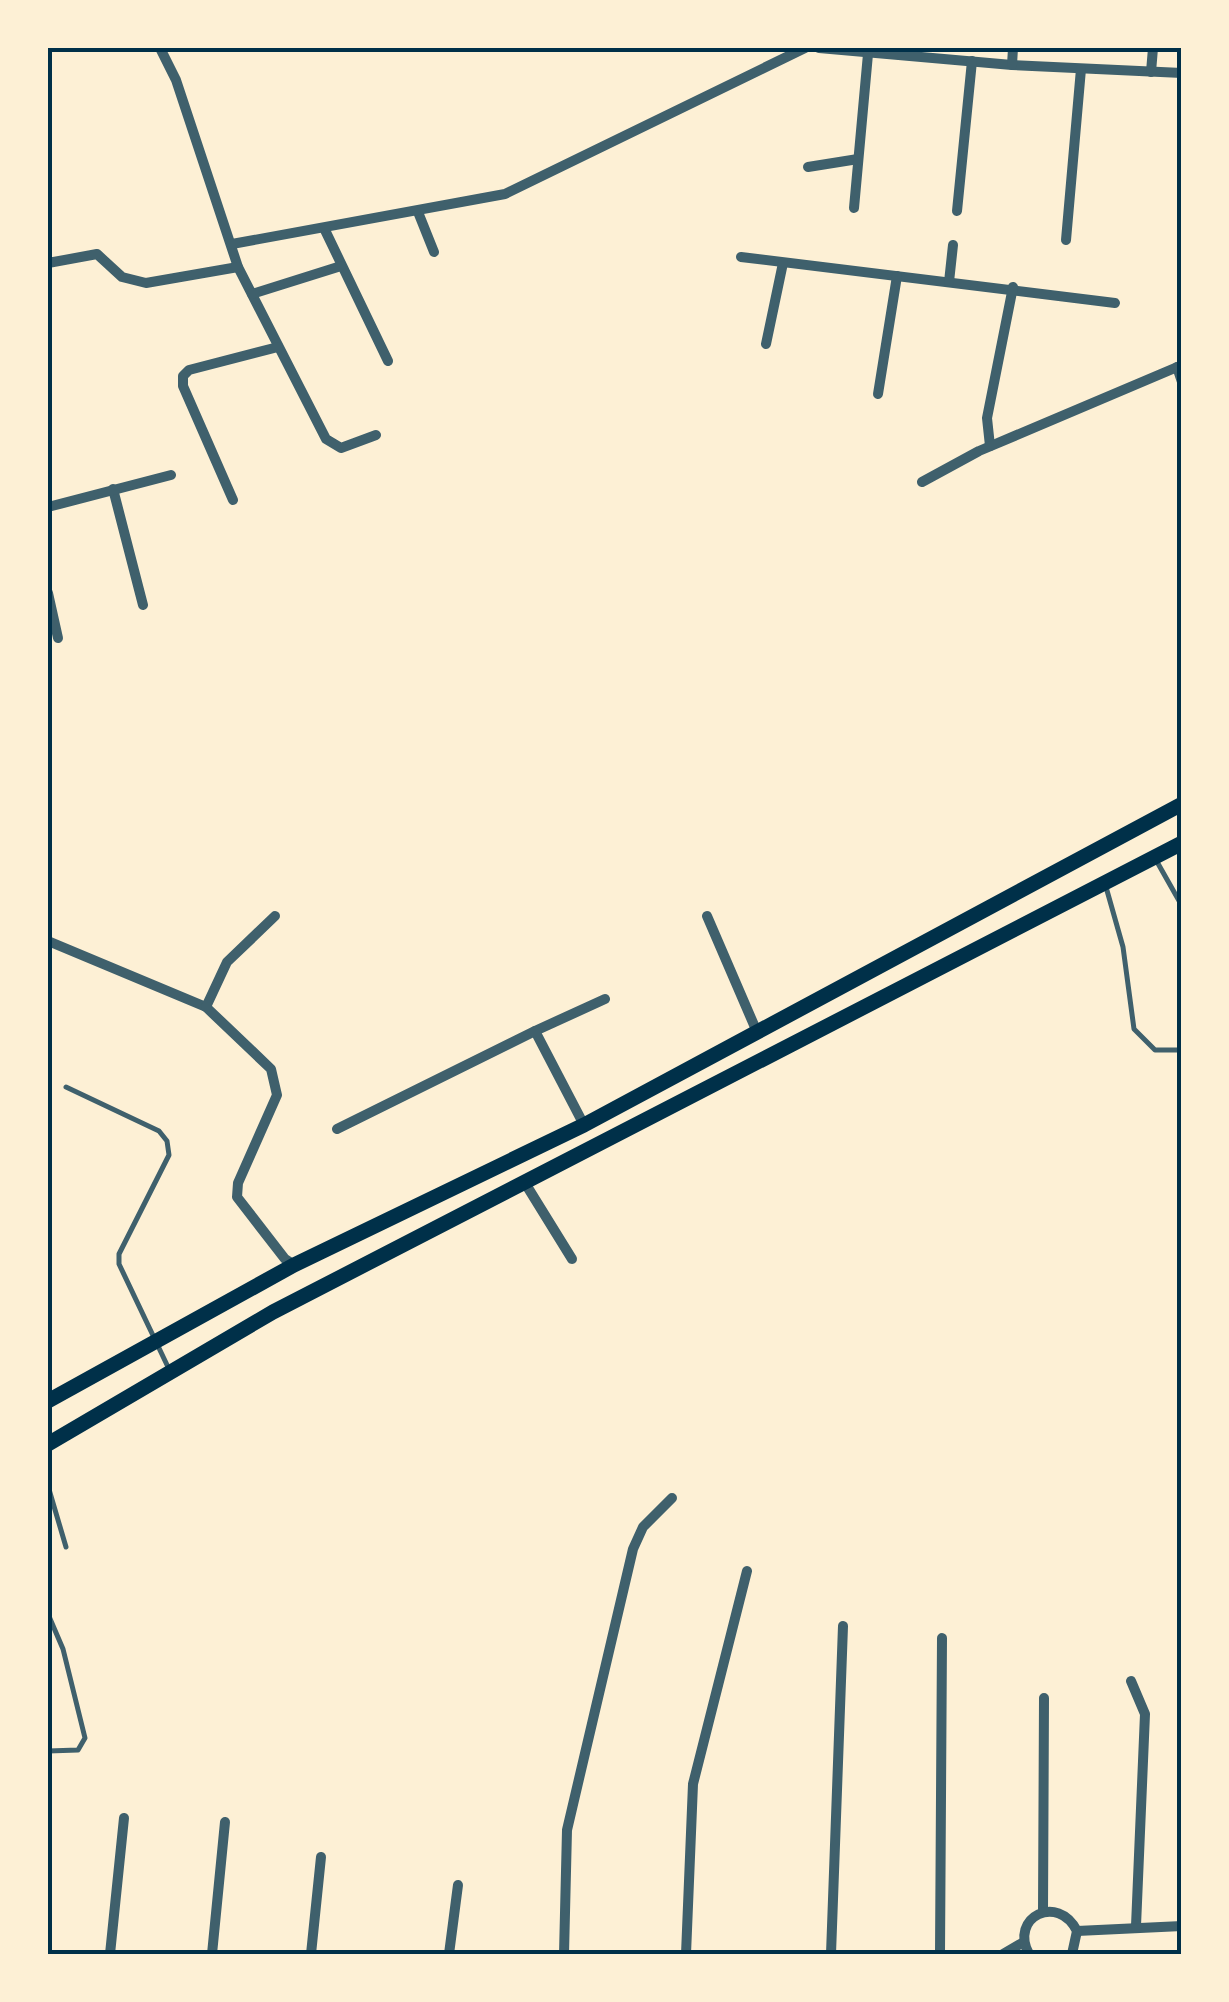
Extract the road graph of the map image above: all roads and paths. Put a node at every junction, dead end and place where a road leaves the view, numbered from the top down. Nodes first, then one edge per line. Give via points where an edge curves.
1 (160, 48) edge
2 (804, 48) edge
3 (819, 48) edge
4 (1013, 48) edge
5 (1153, 48) edge
6 (913, 52) edge
7 (868, 54) junction
8 (972, 61) junction
9 (1012, 65) junction
10 (1081, 69) junction
11 (1151, 72) junction
12 (1182, 73) edge
13 (858, 158) junction
14 (808, 167) dead end
15 (854, 208) dead end
16 (957, 211) dead end
17 (418, 212) junction
18 (324, 228) junction
19 (1066, 240) dead end
20 (232, 244) junction
21 (953, 245) dead end
22 (434, 252) dead end
23 (741, 257) dead end
24 (48, 263) edge
25 (783, 263) junction
26 (341, 266) junction
27 (238, 267) junction
28 (896, 276) junction
29 (949, 282) junction
30 (1013, 288) junction
31 (252, 294) junction
32 (1115, 303) dead end
33 (766, 344) dead end
34 (278, 347) junction
35 (388, 361) dead end
36 (1179, 366) edge
37 (1182, 382) edge
38 (878, 394) dead end
39 (376, 435) dead end
40 (990, 446) junction
41 (171, 474) dead end
42 (922, 482) dead end
43 (113, 490) junction
44 (233, 500) dead end
45 (48, 506) edge
46 (48, 593) edge
47 (143, 606) dead end
48 (58, 638) dead end
49 (1182, 804) edge
50 (1182, 843) edge
51 (1155, 858) junction
52 (1105, 884) junction
53 (1182, 906) edge
54 (275, 916) dead end
55 (708, 916) dead end
56 (48, 942) edge
57 (604, 999) dead end
58 (206, 1007) junction
59 (535, 1031) junction
60 (757, 1032) junction
61 (1182, 1050) edge
62 (66, 1087) dead end
63 (584, 1125) junction
64 (337, 1129) dead end
65 (525, 1182) junction
66 (572, 1259) dead end
67 (294, 1265) junction
68 (154, 1340) junction
69 (169, 1370) junction
70 (48, 1401) edge
71 (48, 1444) edge
72 (48, 1486) edge
73 (672, 1498) dead end
74 (66, 1547) dead end
75 (747, 1571) dead end
76 (48, 1614) edge
77 (842, 1626) dead end
78 (942, 1638) dead end
79 (1131, 1681) dead end
80 (1044, 1698) dead end
81 (48, 1751) edge
82 (124, 1818) dead end
83 (226, 1822) dead end
84 (322, 1857) dead end
85 (458, 1885) dead end
86 (1044, 1911) junction
87 (1136, 1926) junction
88 (1182, 1926) edge
89 (1076, 1931) junction
90 (1022, 1943) junction
91 (110, 1954) edge
92 (212, 1954) edge
93 (310, 1954) edge
94 (449, 1954) edge
95 (564, 1954) edge
96 (686, 1954) edge
97 (831, 1954) edge
98 (940, 1954) edge
99 (1002, 1954) edge
100 (1029, 1954) edge
101 (1072, 1954) edge

1 - 20 street
2 - 17 street via 533,184
3 - 7 street
4 - 9 street
5 - 11 street
6 - 7 street
6 - 8 street
7 - 13 street
8 - 9 street
8 - 16 street
9 - 10 street
10 - 11 street
10 - 19 street
11 - 12 street
13 - 14 street
13 - 15 street
17 - 18 street
17 - 22 street
18 - 20 street
18 - 26 street
20 - 27 street
21 - 29 street
23 - 25 street
24 - 27 street via 97,254 122,278 146,283
25 - 28 street
25 - 33 street
26 - 31 street
26 - 35 street
27 - 31 street
28 - 29 street
28 - 38 street
29 - 30 street
30 - 32 street
30 - 40 street via 987,418
31 - 34 street
34 - 39 street via 335,448
34 - 44 street via 183,376
36 - 37 street
36 - 40 street
40 - 42 street
41 - 43 street
43 - 45 street
43 - 47 street
46 - 48 street
49 - 60 main road
50 - 51 main road
51 - 52 main road
51 - 53 lane
52 - 61 lane via 1123,947 1134,1029 1155,1050
52 - 65 main road
54 - 58 street via 227,962
55 - 60 street
56 - 58 street
57 - 59 street
58 - 67 street via 278,1083 237,1197
59 - 63 street
59 - 64 street
60 - 63 main road
62 - 68 lane via 159,1131 167,1141 169,1156 119,1264
63 - 67 main road
65 - 66 street
65 - 69 main road
67 - 68 main road
68 - 69 lane
68 - 70 main road
69 - 71 main road
72 - 74 lane
73 - 95 street via 633,1548 566,1830
75 - 96 street via 693,1784
76 - 81 lane via 85,1738 78,1750
77 - 97 street
78 - 98 street
79 - 87 street via 1144,1714
80 - 86 street
82 - 91 street
83 - 92 street
84 - 93 street
85 - 94 street
86 - 89 street via 1064,1914
86 - 90 street via 1026,1924
87 - 88 street
87 - 89 street
89 - 101 street
90 - 99 street
90 - 100 street

